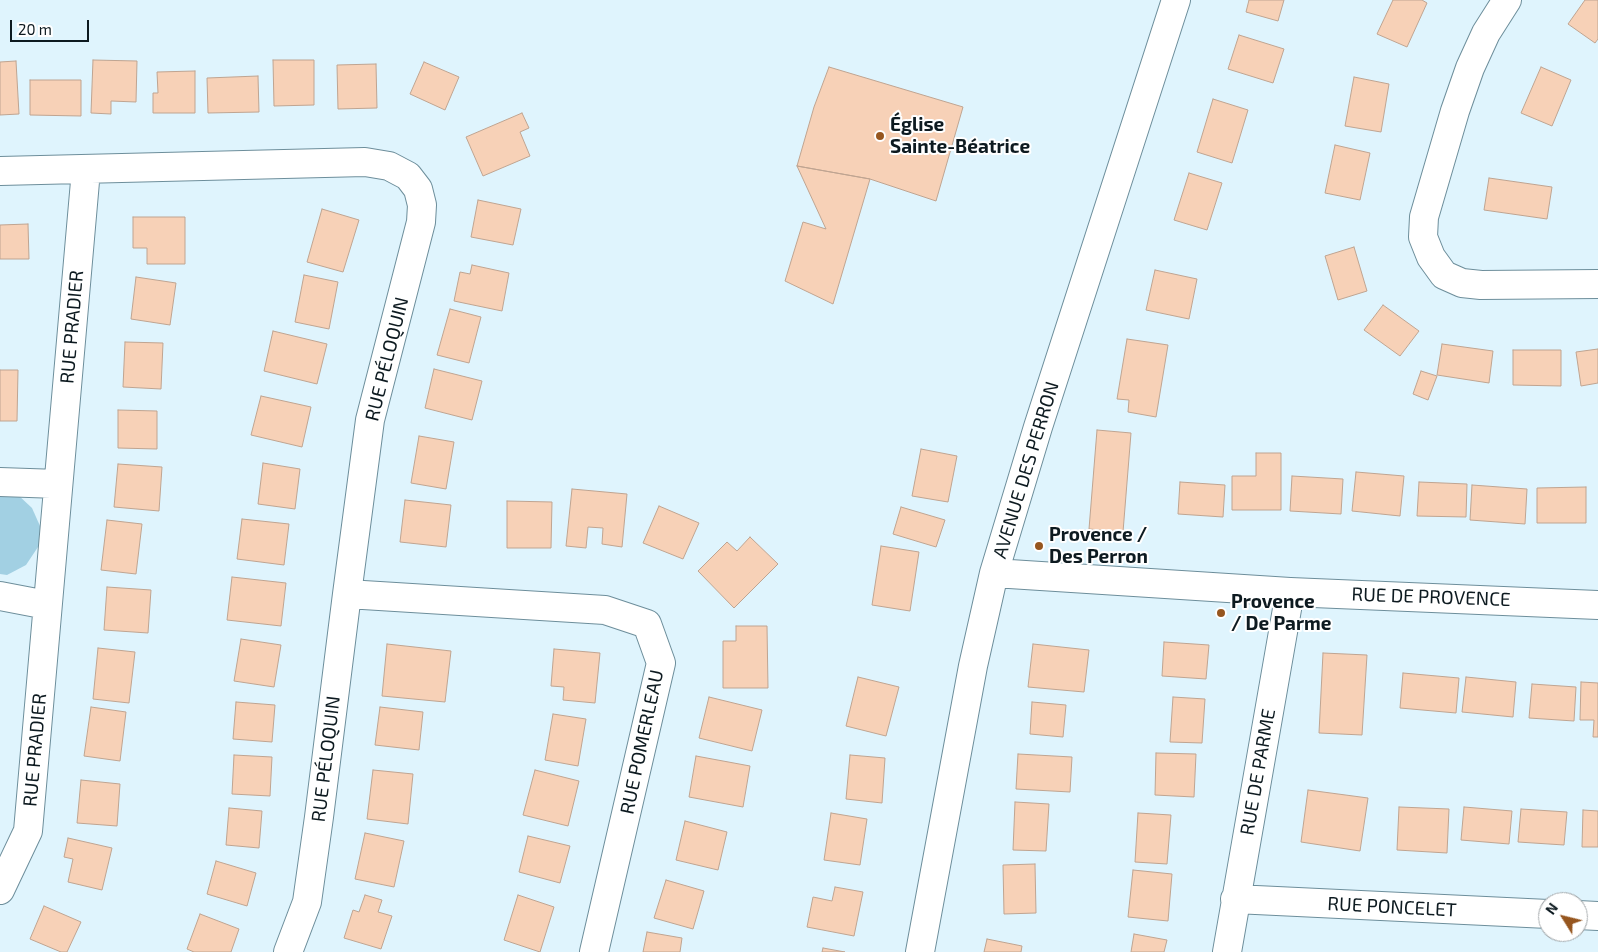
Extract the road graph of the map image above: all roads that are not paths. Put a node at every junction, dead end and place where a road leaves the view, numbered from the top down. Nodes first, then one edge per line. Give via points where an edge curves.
1 (1176, 0) edge
2 (1507, 0) edge
3 (86, 170) junction
4 (0, 171) edge
5 (1598, 284) edge
6 (0, 482) edge
7 (58, 484) junction
8 (994, 573) junction
9 (1290, 592) junction
10 (347, 594) junction
11 (0, 596) edge
12 (1598, 604) edge
13 (47, 605) junction
14 (0, 890) edge
15 (1235, 899) junction
16 (1538, 914) edge
17 (288, 952) edge
18 (594, 952) edge
19 (920, 952) edge
20 (1227, 952) edge

1 - 8 street, AVENUE DES PERRON
2 - 5 street via 1486,33 1470,68 1424,218 1423,237 1431,257 1444,274 1462,283
3 - 4 street, RUE PÉLOQUIN
3 - 7 street, RUE PRADIER
3 - 10 street, RUE PÉLOQUIN via 366,162 389,166 408,176 418,189 421,222 370,420
6 - 7 street
7 - 13 street, RUE PRADIER
8 - 9 street, RUE DE PROVENCE
8 - 19 street, AVENUE DES PERRON via 973,666
9 - 12 street, RUE DE PROVENCE
9 - 15 street, RUE DE PARME
10 - 17 street, RUE PÉLOQUIN via 307,902
10 - 18 street, RUE POMERLEAU via 605,610 647,624 661,663
11 - 13 street
13 - 14 street, RUE PRADIER via 28,830
15 - 16 street, RUE PONCELET
15 - 20 street, RUE DE PARME

